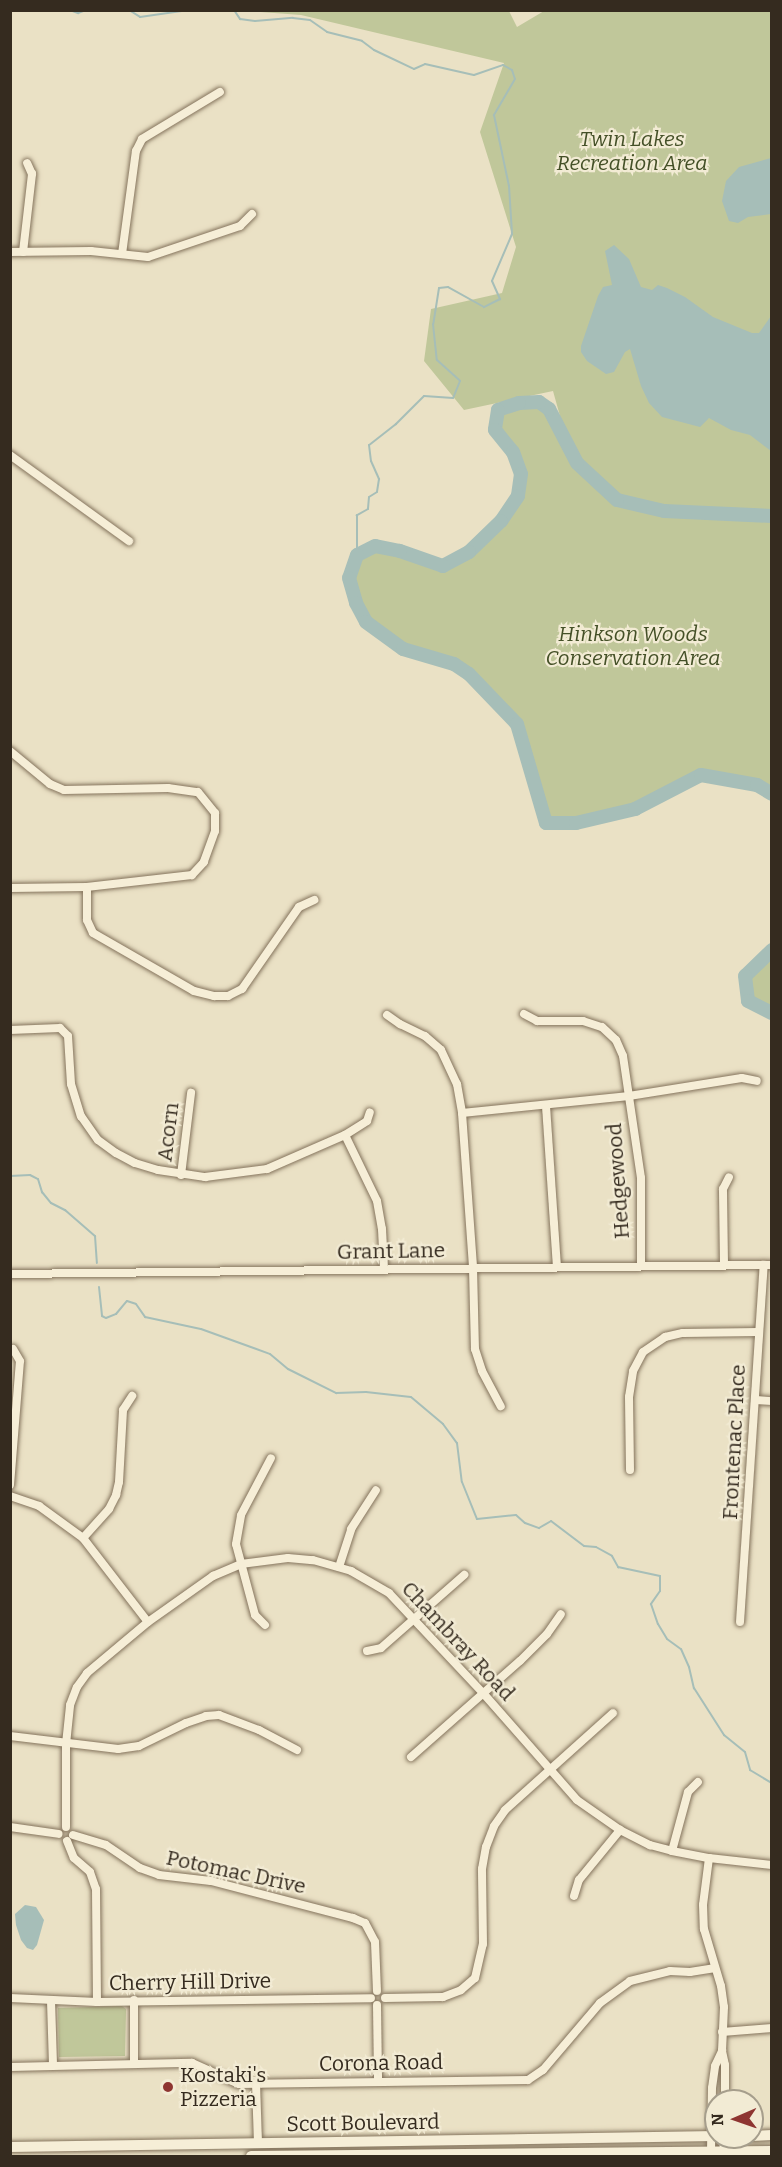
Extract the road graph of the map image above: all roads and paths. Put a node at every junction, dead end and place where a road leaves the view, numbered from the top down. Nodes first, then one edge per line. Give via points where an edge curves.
1 (220, 92) dead end
2 (27, 163) dead end
3 (252, 213) dead end
4 (10, 252) edge
5 (23, 252) junction
6 (122, 254) junction
7 (10, 455) edge
8 (129, 540) dead end
9 (10, 751) edge
10 (87, 887) junction
11 (10, 888) edge
12 (314, 900) dead end
13 (524, 1014) dead end
14 (387, 1015) dead end
15 (10, 1030) edge
16 (757, 1081) dead end
17 (191, 1093) dead end
18 (629, 1096) junction
19 (546, 1106) junction
20 (370, 1112) dead end
21 (462, 1113) junction
22 (345, 1135) junction
23 (181, 1175) junction
24 (729, 1177) dead end
25 (724, 1264) junction
26 (641, 1265) junction
27 (768, 1265) edge
28 (557, 1266) junction
29 (473, 1268) junction
30 (384, 1269) junction
31 (10, 1274) edge
32 (758, 1332) junction
33 (13, 1349) dead end
34 (132, 1396) dead end
35 (756, 1400) junction
36 (771, 1401) edge
37 (501, 1406) dead end
38 (271, 1458) dead end
39 (630, 1470) dead end
40 (10, 1485) edge
41 (376, 1490) dead end
42 (10, 1496) edge
43 (83, 1538) junction
44 (241, 1564) junction
45 (339, 1567) junction
46 (464, 1575) dead end
47 (561, 1614) dead end
48 (415, 1619) junction
49 (148, 1622) junction
50 (740, 1622) dead end
51 (265, 1625) dead end
52 (368, 1651) dead end
53 (483, 1693) junction
54 (613, 1713) dead end
55 (10, 1736) edge
56 (66, 1744) junction
57 (297, 1750) dead end
58 (411, 1757) dead end
59 (549, 1770) junction
60 (698, 1782) dead end
61 (10, 1827) edge
62 (66, 1827) junction
63 (620, 1830) junction
64 (59, 1834) junction
65 (70, 1838) junction
66 (672, 1851) junction
67 (709, 1858) junction
68 (771, 1865) edge
69 (574, 1896) dead end
70 (714, 1968) junction
71 (377, 1991) junction
72 (10, 1998) edge
73 (371, 1998) junction
74 (385, 1998) junction
75 (134, 2000) junction
76 (51, 2001) junction
77 (97, 2002) junction
78 (377, 2005) junction
79 (771, 2028) edge
80 (722, 2032) junction
81 (722, 2051) junction
82 (134, 2064) junction
83 (53, 2066) junction
84 (10, 2067) edge
85 (378, 2081) junction
86 (256, 2083) junction
87 (712, 2089) edge
88 (725, 2089) edge
89 (704, 2136) edge
90 (555, 2139) junction
91 (258, 2144) junction
92 (10, 2147) edge
93 (711, 2149) edge
94 (724, 2149) edge
95 (771, 2151) edge
96 (711, 2152) junction
97 (724, 2152) junction
98 (555, 2155) edge
99 (251, 2157) edge

1 - 6 street via 142,139 136,151
2 - 5 street via 32,174
3 - 6 street via 240,226 192,244 148,256
4 - 5 street
5 - 6 street
7 - 8 street
9 - 10 street via 50,784 64,790 168,788 198,792 215,813 215,831 204,862 192,876
10 - 11 street
10 - 12 street via 87,920 93,933 194,991 214,996 228,996 242,989 299,907
13 - 18 street, Hedgewood via 537,1021 583,1021 602,1027 616,1040 623,1056
14 - 21 street via 425,1036 441,1050 457,1084
15 - 23 street via 60,1028 68,1036 71,1084 81,1116 98,1140 135,1163
16 - 18 street via 742,1078
17 - 23 street, Acorn
18 - 19 street
18 - 26 street, Hedgewood via 640,1178
19 - 21 street
19 - 28 street
20 - 22 street via 367,1121
21 - 29 street
22 - 23 street via 267,1169 224,1176
22 - 30 street via 377,1201
24 - 25 street via 723,1189
25 - 26 street, Grant Lane
25 - 27 street, Grant Lane
26 - 28 street, Grant Lane
27 - 32 street, Frontenac Place
28 - 29 street, Grant Lane
29 - 30 street, Grant Lane
29 - 37 street via 475,1349
30 - 31 street, Grant Lane
32 - 35 street, Frontenac Place
32 - 39 street via 683,1333 665,1337 643,1352 633,1371 629,1397
33 - 40 street via 20,1360
34 - 43 street via 123,1410 116,1495
35 - 36 street
35 - 50 street, Frontenac Place
38 - 44 street via 236,1530
41 - 45 street via 351,1529
42 - 43 street via 39,1506
43 - 49 street
44 - 45 street, Chambray Road via 288,1558
44 - 49 street, Chambray Road via 213,1576
44 - 51 street via 255,1615
45 - 48 street, Chambray Road via 389,1593
46 - 48 street
47 - 53 street via 527,1655
48 - 52 street via 381,1648
48 - 53 street, Chambray Road
49 - 56 street, Chambray Road via 106,1655 77,1687 70,1705
53 - 58 street
53 - 59 street, Chambray Road
54 - 59 street
55 - 56 street
56 - 57 street via 118,1749 139,1746 186,1723 219,1715
56 - 62 street, Chambray Road
59 - 63 street, Chambray Road via 577,1800
59 - 74 street via 505,1810 486,1847 483,1944 475,1978 461,1990 443,1997
60 - 66 street via 687,1792
61 - 64 street
62 - 64 street
62 - 65 street via 72,1830
63 - 66 street, Chambray Road
63 - 69 street via 579,1880
64 - 65 street via 62,1839
65 - 71 street, Potomac Drive via 106,1845 140,1868 159,1875 211,1881 353,1917 365,1923 375,1942
65 - 77 street via 74,1858 90,1872 96,1890
66 - 67 street, Chambray Road
67 - 68 street, Chambray Road
67 - 70 street via 704,1929
70 - 80 street via 724,2007
70 - 85 street, Corona Road via 670,1971 630,1981 600,2003 543,2070 528,2080
71 - 73 street
71 - 74 street
72 - 76 street, Cherry Hill Drive
73 - 75 street, Cherry Hill Drive
73 - 78 street
74 - 78 street
75 - 77 street, Cherry Hill Drive
75 - 82 street
76 - 77 street, Cherry Hill Drive
76 - 83 street
78 - 85 street
79 - 80 street
80 - 81 street
81 - 87 street
81 - 88 street
82 - 83 street, Corona Road
82 - 86 street, Corona Road via 200,2064 231,2082
83 - 84 street, Corona Road
85 - 86 street, Corona Road
86 - 91 street
89 - 90 main road, Scott Boulevard
90 - 91 main road, Scott Boulevard
90 - 98 street
91 - 92 main road, Scott Boulevard
93 - 96 street
94 - 97 street
95 - 97 main road, Scott Boulevard
96 - 97 main road, Scott Boulevard
96 - 98 main road, Scott Boulevard
98 - 99 main road, Scott Boulevard

